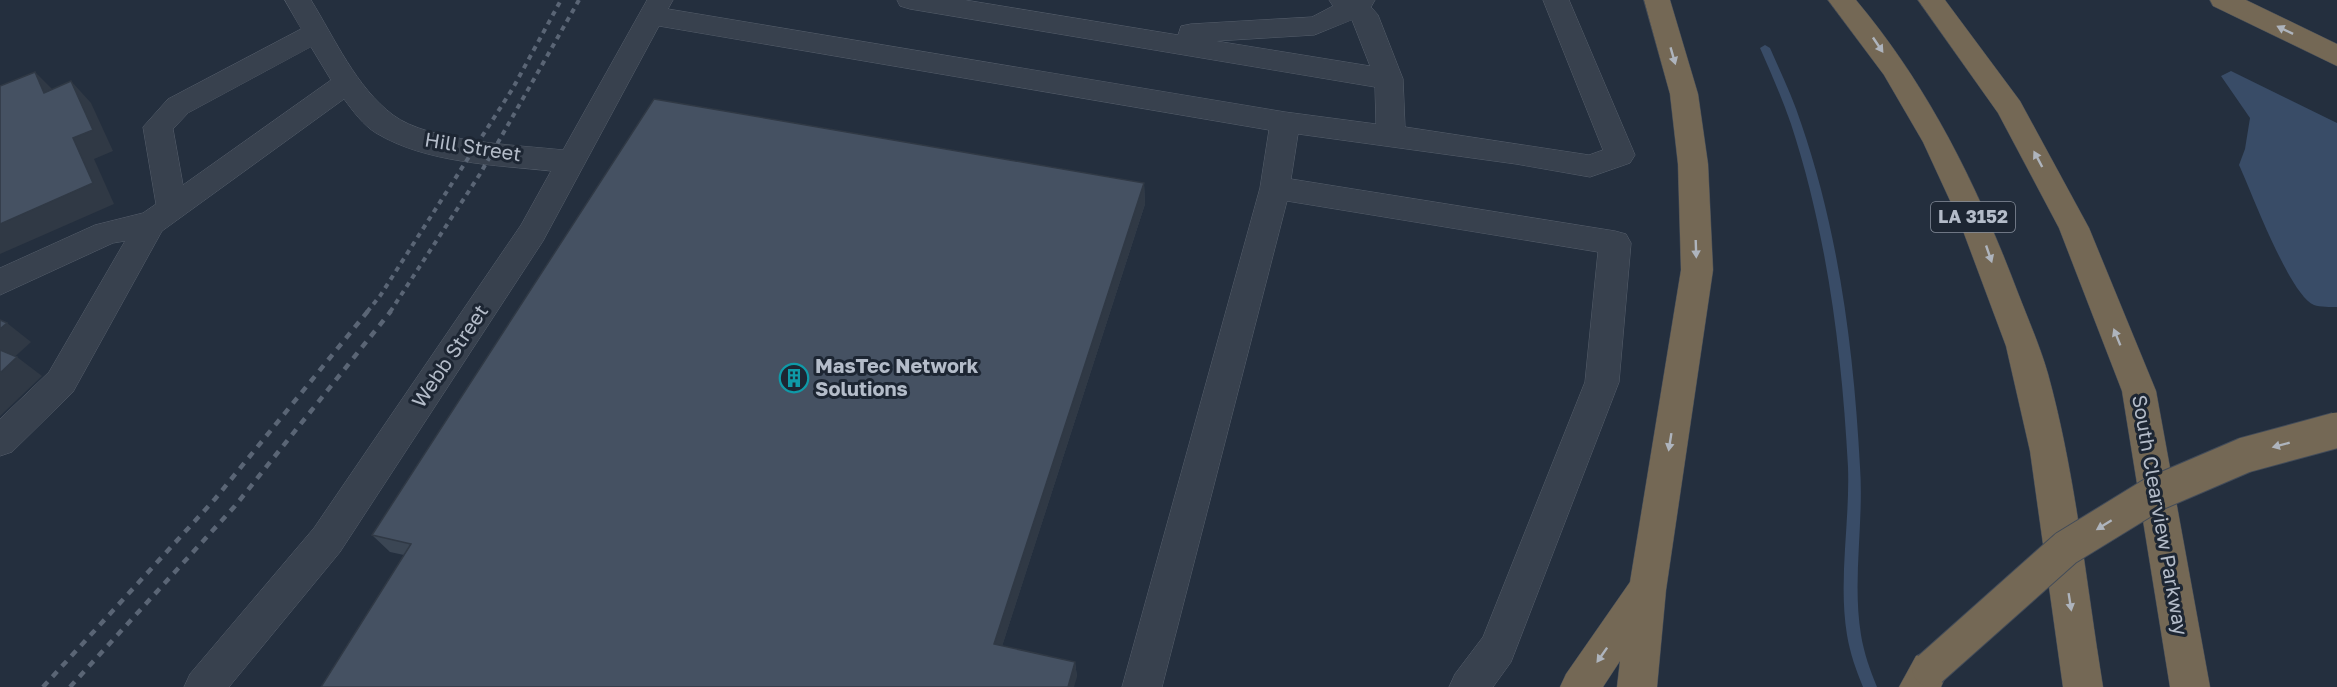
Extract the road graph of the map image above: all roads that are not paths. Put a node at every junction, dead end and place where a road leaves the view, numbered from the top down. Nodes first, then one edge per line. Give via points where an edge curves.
1 (298, 0) edge
2 (910, 0) edge
3 (1556, 0) edge
4 (1657, 0) edge
5 (1841, 0) edge
6 (1931, 0) edge
7 (2223, 0) edge
8 (1352, 2) edge
9 (656, 8) edge
10 (317, 32) junction
11 (1133, 37) junction
12 (2337, 56) edge
13 (1389, 79) junction
14 (348, 82) junction
15 (1285, 122) junction
16 (1391, 137) junction
17 (572, 162) junction
18 (1275, 189) junction
19 (162, 216) junction
20 (0, 282) edge
21 (2337, 430) edge
22 (0, 441) edge
23 (1647, 590) junction
24 (1924, 678) edge
25 (204, 687) edge
26 (1142, 687) edge
27 (1469, 687) edge
28 (1580, 687) edge
29 (1637, 687) edge
30 (2083, 687) edge
31 (2190, 687) edge

1 - 10 street, Hill Street
2 - 11 street
3 - 16 street via 1620,155 1590,166
4 -> 23 highway via 1684,94 1693,164 1697,270
5 -> 30 highway, LA 3152 via 1870,33 1928,120 1986,245 2030,373 2049,461
31 -> 6 highway, South Clearview Parkway via 2139,391 2069,218 2010,108
12 -> 7 highway
8 - 11 street via 1331,20 1314,26
8 - 13 street via 1364,15
9 - 15 street
9 - 17 street, Webb Street
10 - 14 street, Hill Street
10 - 19 street via 178,106 158,128
11 - 13 street
13 - 16 street
14 - 17 street, Hill Street via 384,124 419,140
14 - 19 street
15 - 16 street
15 - 18 street
17 - 25 street, Webb Street via 532,233 327,540
18 - 26 street
18 - 27 street via 1615,243 1602,382 1497,649
19 - 20 street via 106,233
19 - 22 street via 61,382
21 -> 24 highway, bridge via 2245,455 2154,494 2066,548
23 -> 28 highway
23 - 29 highway

